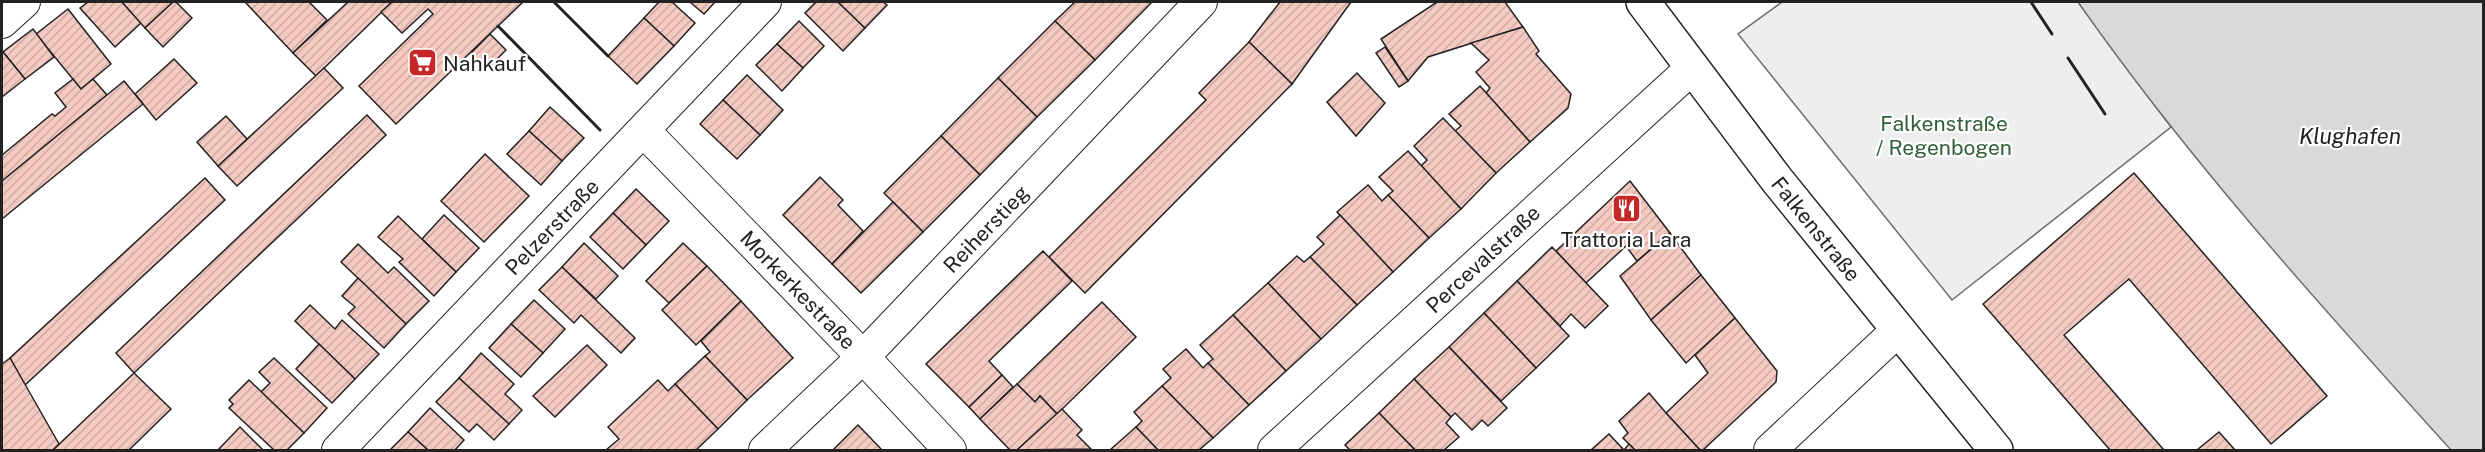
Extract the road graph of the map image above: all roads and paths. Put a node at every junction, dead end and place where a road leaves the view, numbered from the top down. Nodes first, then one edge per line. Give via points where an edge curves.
1 (24, 2) edge
2 (765, 2) edge
3 (1202, 2) edge
4 (1643, 2) edge
5 (2, 22) edge
6 (1692, 68) junction
7 (644, 131) junction
8 (1897, 331) junction
9 (864, 357) junction
10 (338, 450) edge
11 (765, 450) edge
12 (950, 450) edge
13 (1274, 450) edge
14 (1770, 450) edge
15 (1996, 450) edge

1 - 5 street
2 - 7 street, Pelzerstraße
3 - 9 street, Reiherstieg
4 - 6 main road, Falkenstraße
6 - 8 main road, Falkenstraße
6 - 13 street, Percevalstraße
7 - 9 street, Morkerkestraße
7 - 10 street, Pelzerstraße
8 - 14 street
8 - 15 main road, Falkenstraße
9 - 11 street, Reiherstieg
9 - 12 street, Morkerkestraße

